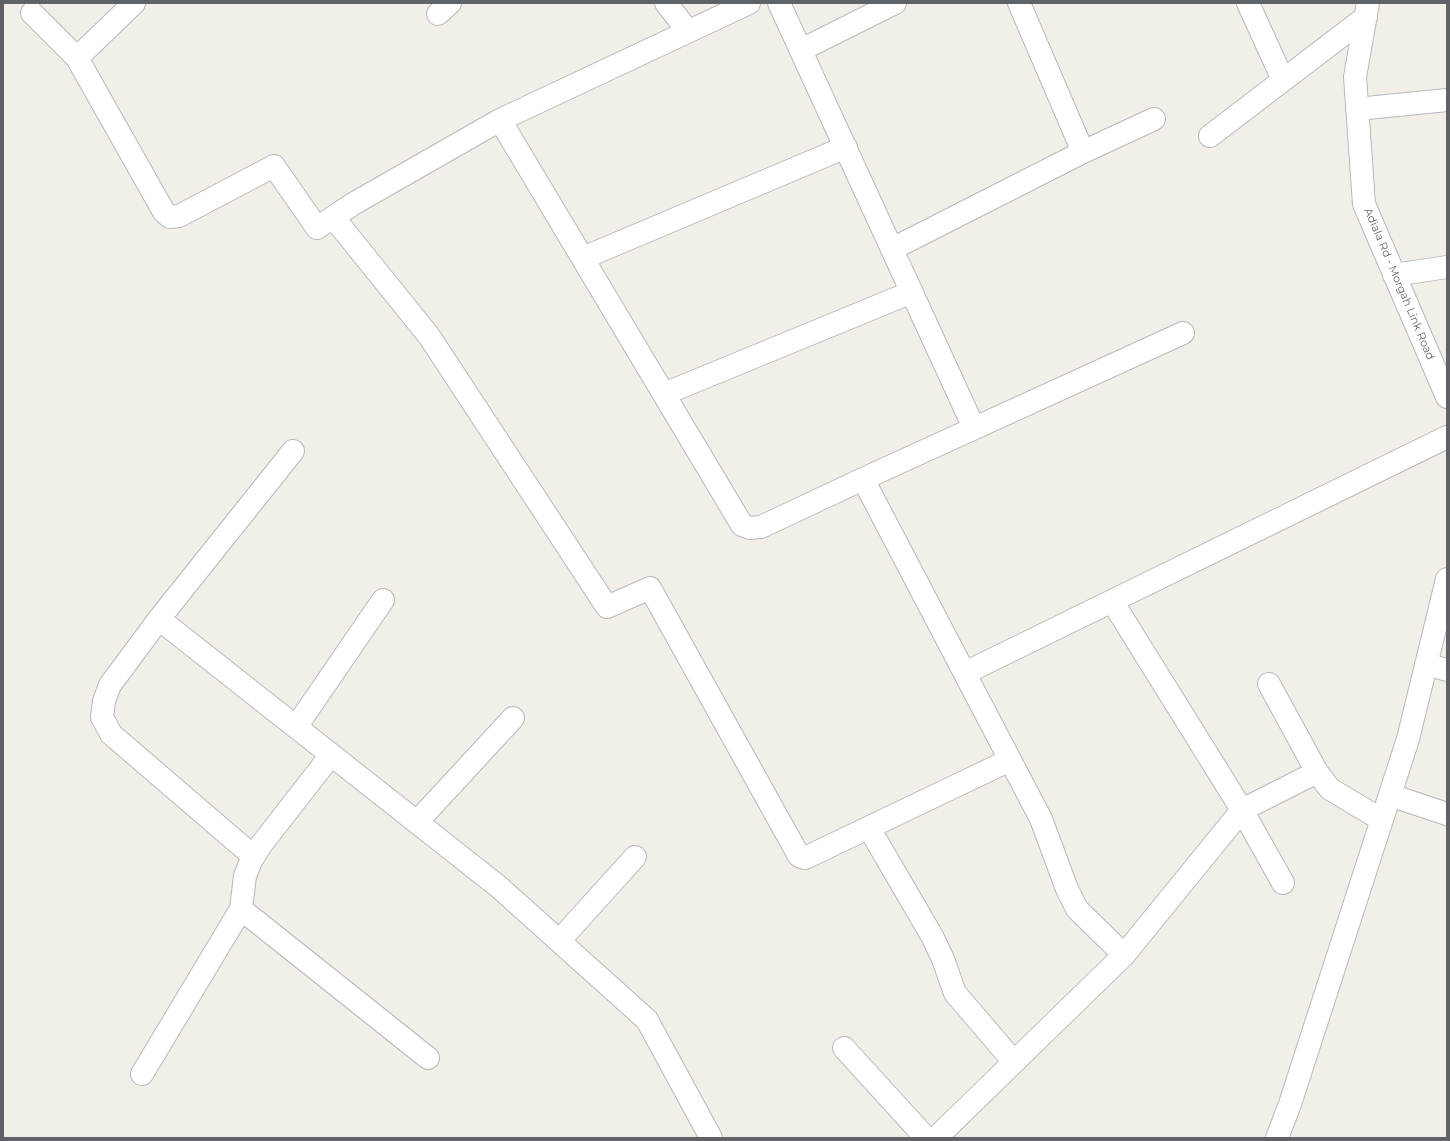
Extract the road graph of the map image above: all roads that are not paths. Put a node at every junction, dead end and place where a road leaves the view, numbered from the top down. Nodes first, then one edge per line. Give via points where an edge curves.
1 (134, 3) edge
2 (666, 3) edge
3 (749, 3) edge
4 (779, 3) edge
5 (895, 3) edge
6 (1019, 3) edge
7 (1248, 3) edge
8 (1367, 10) edge
9 (32, 13) dead end
10 (688, 31) junction
11 (801, 50) junction
12 (77, 58) junction
13 (1283, 80) junction
14 (1447, 100) edge
15 (1357, 109) junction
16 (1154, 119) dead end
17 (500, 120) junction
18 (1210, 136) dead end
19 (846, 147) junction
20 (1083, 152) junction
21 (333, 217) junction
22 (892, 249) junction
23 (583, 258) junction
24 (1447, 267) edge
25 (1394, 275) junction
26 (912, 292) junction
27 (1183, 333) dead end
28 (664, 394) junction
29 (1447, 397) edge
30 (974, 428) junction
31 (1447, 437) edge
32 (293, 451) dead end
33 (863, 479) junction
34 (1447, 579) edge
35 (383, 600) dead end
36 (1112, 602) junction
37 (159, 619) junction
38 (1426, 664) junction
39 (1447, 670) edge
40 (965, 673) junction
41 (1269, 684) dead end
42 (513, 718) dead end
43 (296, 727) junction
44 (331, 755) junction
45 (1010, 760) junction
46 (1317, 772) junction
47 (1390, 794) junction
48 (1242, 810) junction
49 (1447, 814) edge
50 (1382, 820) junction
51 (417, 822) junction
52 (868, 828) junction
53 (253, 856) junction
54 (635, 857) dead end
55 (1283, 884) dead end
56 (241, 909) junction
57 (559, 941) junction
58 (1124, 955) junction
59 (844, 1048) dead end
60 (428, 1058) dead end
61 (1014, 1062) junction
62 (142, 1074) dead end
63 (711, 1138) edge
64 (926, 1138) edge
65 (936, 1138) edge
66 (1277, 1138) edge

1 - 12 street
2 - 10 street
3 - 10 street
4 - 11 street
5 - 11 street
6 - 20 street
7 - 13 street
8 - 13 street
8 - 15 street, Adiala Rd - Morgah Link Road via 1355,77
9 - 12 street
10 - 17 street
11 - 19 street
12 - 21 street via 164,212 170,217 179,216 274,166 317,228
13 - 18 street
14 - 15 street
15 - 25 street, Adiala Rd - Morgah Link Road via 1364,204
16 - 20 street
17 - 21 street
17 - 23 street
19 - 22 street
19 - 23 street
20 - 22 street
21 - 52 street via 429,336 607,607 650,588 799,856 805,858
22 - 26 street
23 - 28 street
24 - 25 street
25 - 29 street, Adiala Rd - Morgah Link Road
26 - 28 street
26 - 30 street
27 - 30 street
28 - 33 street via 742,525 750,528 761,527
30 - 33 street
31 - 36 street
32 - 37 street
33 - 40 street
34 - 38 street
35 - 43 street
36 - 40 street
36 - 48 street
37 - 43 street
37 - 53 street via 110,685 102,717 112,734
38 - 39 street
38 - 47 street via 1408,740
40 - 45 street
41 - 46 street
42 - 51 street
43 - 44 street
44 - 51 street
44 - 53 street
45 - 52 street
45 - 58 street via 1040,819 1067,889 1078,909
46 - 48 street
46 - 50 street via 1330,790
47 - 49 street
47 - 50 street
48 - 55 street
48 - 58 street
50 - 66 street
51 - 57 street via 498,887
52 - 61 street via 932,936 955,993
53 - 56 street via 245,876
54 - 57 street
56 - 60 street
56 - 62 street
57 - 63 street via 648,1020
58 - 61 street
59 - 64 street
61 - 65 street

